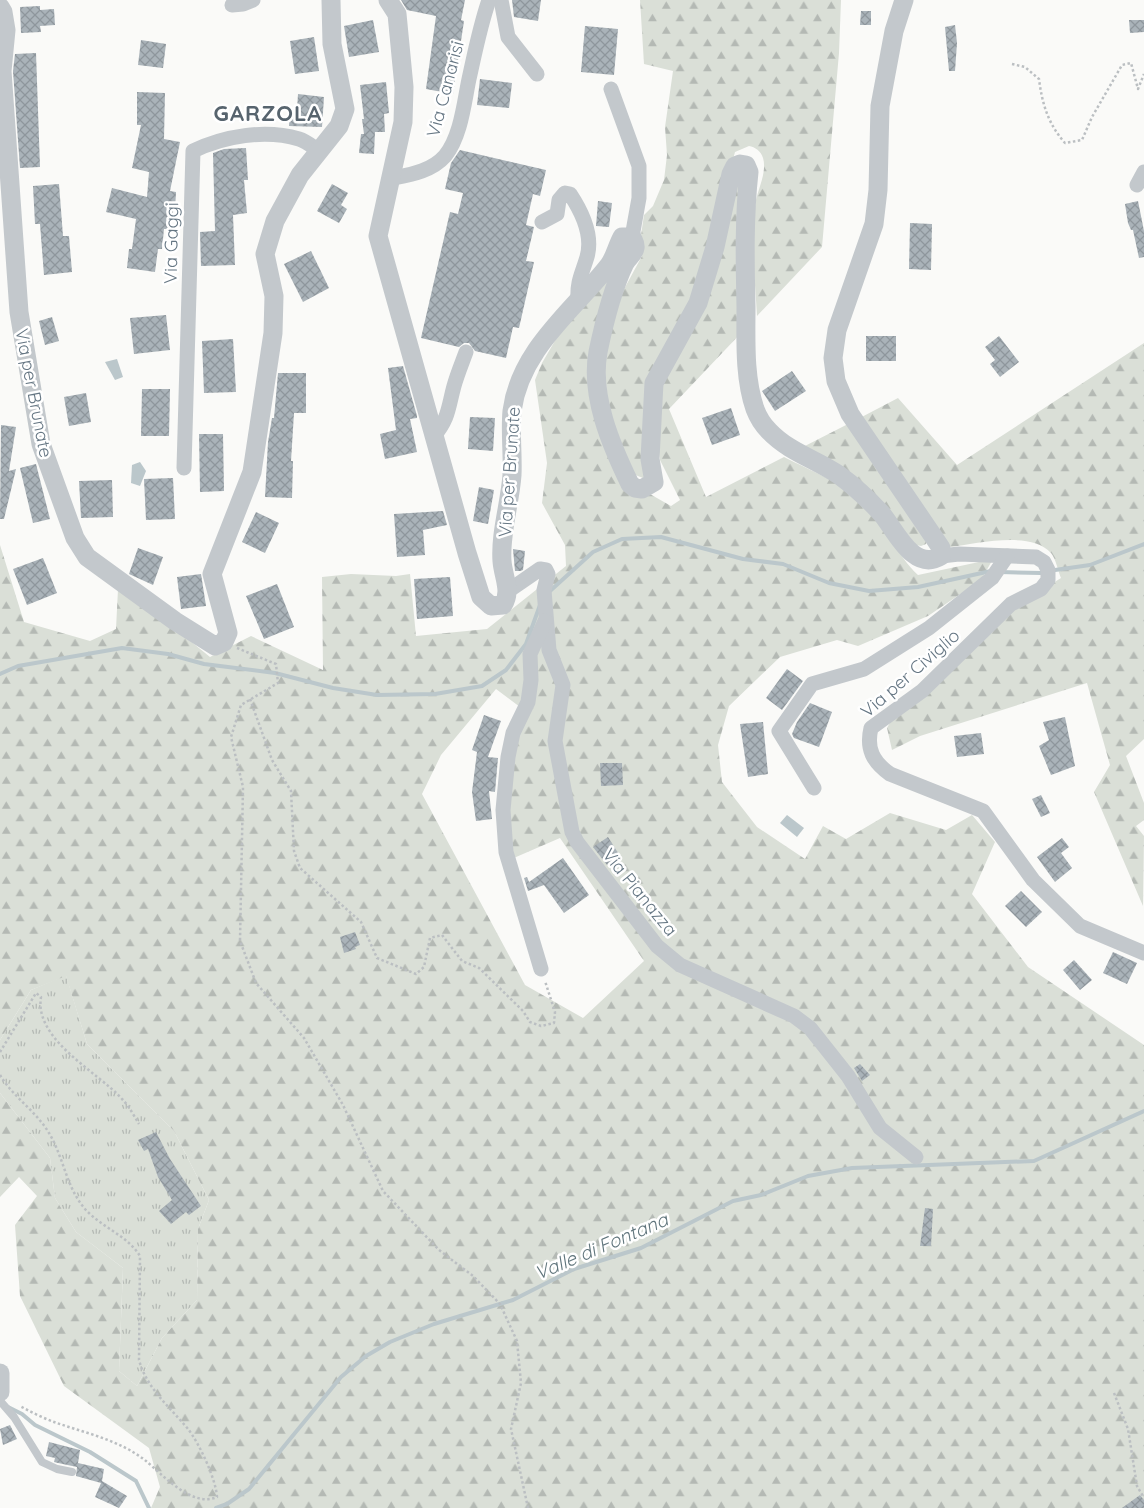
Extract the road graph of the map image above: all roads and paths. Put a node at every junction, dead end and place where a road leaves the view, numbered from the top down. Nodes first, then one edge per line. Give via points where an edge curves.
1 (253, 0) edge
2 (331, 0) edge
3 (388, 0) edge
4 (489, 0) edge
5 (501, 0) edge
6 (904, 0) edge
7 (232, 5) dead end
8 (0, 8) edge
9 (1012, 64) dead end
10 (1, 71) edge
11 (537, 74) dead end
12 (1144, 74) edge
13 (611, 89) dead end
14 (319, 151) junction
15 (389, 179) junction
16 (542, 222) dead end
17 (632, 237) junction
18 (578, 299) junction
19 (466, 352) dead end
20 (434, 436) junction
21 (184, 468) dead end
22 (941, 556) junction
23 (1007, 556) junction
24 (508, 591) junction
25 (545, 605) junction
26 (228, 633) junction
27 (250, 700) junction
28 (814, 788) dead end
29 (1144, 953) edge
30 (541, 969) joint
31 (0, 1052) edge
32 (0, 1075) edge
33 (140, 1124) dead end
34 (916, 1157) dead end
35 (0, 1374) edge
36 (1114, 1393) dead end
37 (0, 1398) edge
38 (72, 1472) dead end
39 (171, 1490) dead end
40 (1144, 1498) edge
41 (207, 1504) dead end
42 (528, 1508) edge

1 - 7 street
2 - 14 street via 332,44 345,109 339,126
3 - 15 street via 396,14 404,87 403,122
4 - 15 street, Via Canarisi via 451,146 434,165 416,174
5 - 11 street via 508,37
6 - 22 street via 894,31 880,106 874,224 837,330 833,358 836,381 850,414 941,548
8 - 10 street, Via per Brunate via 6,30
9 - 12 path via 1026,67 1039,78 1042,100 1053,130 1065,143 1082,140 1122,65 1131,63 1138,89
10 - 26 street, Via per Brunate via 19,312 40,444 75,538 87,557 209,644 222,644
13 - 17 street via 639,166 639,198
14 - 21 street, Via Gaggi via 300,139 268,134 214,141 193,151
14 - 26 street via 300,175 275,221 265,254 274,296 273,333 252,472 212,574
15 - 20 street via 378,236
16 - 18 street via 557,214 559,200 565,193 570,194 584,217 588,255 577,284
17 - 18 street, Via per Brunate via 622,237 610,264
17 - 22 street via 635,250 625,262 615,289 598,352 595,380 603,415 630,484 642,489 654,482 650,459 654,383 698,303 715,247 731,174 740,164 749,172 745,229 746,359 755,410 783,444 838,474 856,488 884,516 910,551 926,560
18 - 24 street, Via per Brunate via 557,321 528,363 514,400 512,475 501,555
19 - 20 street via 444,424
20 - 24 street via 481,597 491,606 503,605
22 - 23 street, Via per Civiglio
23 - 28 street via 992,578 929,628 864,668 812,684 779,732
23 - 29 street, Via per Civiglio via 1036,557 1044,562 1048,580 1040,589 1011,604 922,691 871,728 867,742 871,755 879,767 890,774 983,811 1032,880 1080,926
24 - 25 street, Via Pianazza via 544,568 548,574
25 - 30 street, Via Pianazza via 530,654 528,702 514,733 508,757 503,819 506,852
25 - 34 street, Via Pianazza via 549,650 563,685 555,741 572,832 577,842 632,915 668,956 680,965 788,1013 810,1028 848,1076 880,1128
26 - 27 path via 236,648 276,664 278,683
27 - 30 path via 272,760 291,791 294,851 300,868 361,922 377,958 416,974 424,967 430,938 442,935 462,961 479,968 530,1022 541,1026 554,1023 555,1012
27 - 42 path via 241,705 231,738 243,787 240,941 256,982 304,1038 343,1105 383,1191 439,1250 473,1276 500,1304 517,1341 521,1383 511,1429
31 - 33 path via 36,993 41,997 45,1022 65,1050 123,1100
32 - 41 path via 50,1135 71,1188 84,1208 134,1247 140,1256 139,1360 147,1382 190,1431 208,1468 217,1497
35 - 37 street
36 - 40 path via 1128,1429 1137,1486
37 - 38 lane via 42,1462 57,1470
37 - 39 path via 53,1422 126,1447 147,1462

